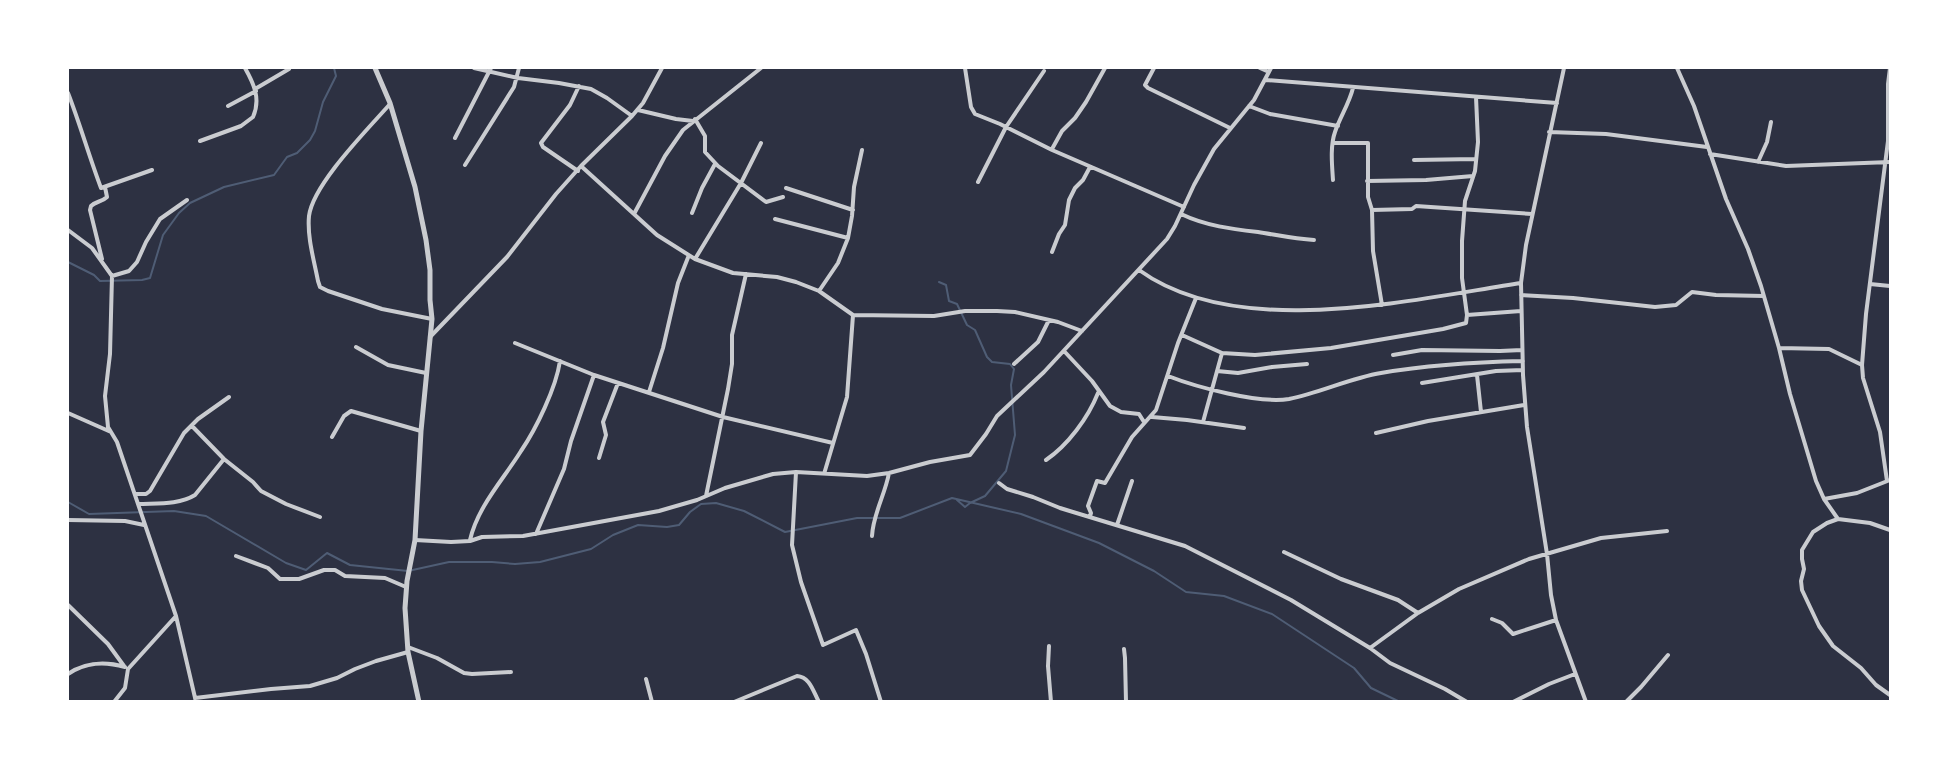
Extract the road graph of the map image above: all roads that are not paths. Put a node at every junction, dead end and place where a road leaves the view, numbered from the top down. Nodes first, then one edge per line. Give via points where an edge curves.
1 (246, 68) edge
2 (375, 68) edge
3 (474, 68) edge
4 (519, 68) edge
5 (662, 68) edge
6 (761, 68) edge
7 (965, 68) edge
8 (1105, 68) edge
9 (1154, 68) edge
10 (1260, 68) edge
11 (1564, 68) edge
12 (1677, 68) edge
13 (1890, 68) edge
14 (289, 69) edge
15 (490, 70) edge
16 (1270, 70) edge
17 (1044, 71) dead end
18 (518, 78) junction
19 (1266, 80) junction
20 (579, 86) junction
21 (1353, 88) junction
22 (256, 90) junction
23 (68, 93) edge
24 (1476, 97) junction
25 (390, 103) junction
26 (1557, 103) junction
27 (228, 106) dead end
28 (1249, 106) junction
29 (638, 110) junction
30 (632, 117) junction
31 (694, 120) junction
32 (1772, 122) dead end
33 (1338, 126) junction
34 (1006, 127) junction
35 (1230, 128) junction
36 (1549, 132) junction
37 (455, 138) dead end
38 (200, 141) dead end
39 (1333, 142) junction
40 (761, 144) dead end
41 (1707, 147) junction
42 (861, 150) dead end
43 (1052, 150) junction
44 (1710, 154) junction
45 (1476, 159) junction
46 (1414, 160) dead end
47 (1758, 162) junction
48 (1884, 162) junction
49 (1890, 162) edge
50 (715, 164) junction
51 (465, 165) dead end
52 (582, 166) junction
53 (1090, 167) junction
54 (152, 170) dead end
55 (578, 171) junction
56 (1473, 176) junction
57 (1333, 180) dead end
58 (1367, 181) junction
59 (978, 182) dead end
60 (741, 183) junction
61 (105, 188) junction
62 (786, 188) dead end
63 (783, 197) dead end
64 (187, 200) dead end
65 (1184, 207) junction
66 (1464, 209) junction
67 (853, 210) junction
68 (1372, 210) junction
69 (692, 213) dead end
70 (634, 214) junction
71 (1181, 214) junction
72 (1532, 214) junction
73 (775, 219) dead end
74 (68, 230) edge
75 (848, 238) junction
76 (1314, 240) dead end
77 (1052, 252) dead end
78 (688, 255) junction
79 (695, 259) junction
80 (103, 263) junction
81 (1139, 270) junction
82 (746, 274) junction
83 (112, 276) junction
84 (1521, 283) junction
85 (1870, 284) junction
86 (1890, 286) edge
87 (819, 291) junction
88 (1464, 292) junction
89 (1521, 295) junction
90 (1764, 296) junction
91 (1196, 297) junction
92 (1382, 304) junction
93 (1521, 311) junction
94 (853, 315) junction
95 (1467, 315) junction
96 (432, 320) junction
97 (1049, 320) junction
98 (1082, 331) junction
99 (1182, 335) junction
100 (430, 337) junction
101 (515, 343) dead end
102 (356, 347) dead end
103 (1779, 348) junction
104 (1522, 350) junction
105 (1064, 351) junction
106 (1222, 353) junction
107 (1393, 355) dead end
108 (1522, 360) junction
109 (560, 362) junction
110 (1014, 364) dead end
111 (1307, 364) dead end
112 (1862, 365) junction
113 (1523, 370) junction
114 (1218, 371) junction
115 (426, 373) junction
116 (594, 375) junction
117 (1477, 375) junction
118 (1168, 376) junction
119 (618, 382) junction
120 (1422, 382) dead end
121 (1211, 389) junction
122 (649, 392) junction
123 (1099, 392) junction
124 (229, 397) dead end
125 (1524, 405) junction
126 (1481, 412) junction
127 (68, 413) edge
128 (723, 417) junction
129 (1152, 417) junction
130 (1144, 422) junction
131 (1203, 422) junction
132 (192, 426) junction
133 (1244, 428) dead end
134 (421, 431) junction
135 (111, 432) junction
136 (1376, 433) dead end
137 (332, 437) dead end
138 (832, 443) junction
139 (599, 458) dead end
140 (224, 459) junction
141 (1046, 460) dead end
142 (796, 472) junction
143 (889, 473) junction
144 (824, 474) junction
145 (1132, 481) dead end
146 (1889, 481) edge
147 (999, 483) dead end
148 (135, 494) junction
149 (706, 497) junction
150 (1824, 499) junction
151 (138, 504) junction
152 (1090, 516) junction
153 (320, 517) dead end
154 (1838, 519) junction
155 (68, 520) edge
156 (143, 523) junction
157 (1117, 525) junction
158 (1890, 530) edge
159 (1667, 531) dead end
160 (536, 534) junction
161 (872, 536) dead end
162 (415, 540) junction
163 (470, 541) junction
164 (1284, 552) dead end
165 (1546, 554) junction
166 (236, 556) dead end
167 (407, 584) junction
168 (68, 605) edge
169 (1418, 613) junction
170 (176, 616) junction
171 (1492, 619) dead end
172 (1556, 620) junction
173 (1049, 646) dead end
174 (1370, 648) junction
175 (408, 649) junction
176 (1124, 650) dead end
177 (1668, 655) dead end
178 (126, 667) junction
179 (511, 672) dead end
180 (68, 674) edge
181 (1575, 674) junction
182 (646, 679) dead end
183 (1890, 695) edge
184 (196, 700) edge
185 (114, 702) edge
186 (419, 702) edge
187 (652, 702) edge
188 (734, 702) edge
189 (819, 702) edge
190 (881, 702) edge
191 (1051, 702) edge
192 (1126, 702) edge
193 (1467, 702) edge
194 (1513, 702) edge
195 (1587, 702) edge
196 (1626, 702) edge

1 - 22 street
2 - 25 street
3 - 15 street
4 - 18 street
5 - 29 street
6 - 31 street
7 - 34 street via 970,107 975,114
8 - 43 street
9 - 35 street via 1145,85 1148,88
10 - 16 street
11 - 26 street
12 - 41 street
13 - 48 street
14 - 22 street
15 - 18 street
15 - 37 street
16 - 19 street
17 - 34 street
18 - 20 street
18 - 51 street
19 - 21 street
19 - 28 street
20 - 30 street via 600,93
20 - 55 street via 570,105 541,143
21 - 24 street
21 - 33 street
22 - 27 street
22 - 38 street via 253,117 241,126
23 - 61 street via 101,188
24 - 26 street
24 - 45 street
25 - 96 street via 426,240
25 - 96 street via 314,199 309,229 318,281 328,291
26 - 36 street
28 - 33 street via 1270,114
28 - 35 street
29 - 30 street
29 - 31 street
30 - 52 street
31 - 50 street via 705,136 705,152
31 - 70 street via 678,135
32 - 47 street
33 - 39 street
34 - 43 street
34 - 59 street
35 - 65 street via 1206,162
36 - 41 street via 1606,134
36 - 72 street
39 - 57 street
39 - 58 street via 1368,143
40 - 60 street
41 - 44 street
42 - 67 street
43 - 53 street
44 - 47 street
44 - 90 street
45 - 46 street
45 - 56 street
47 - 48 street via 1786,166
48 - 49 street
48 - 85 street
50 - 60 street
50 - 69 street
52 - 55 street
52 - 70 street
53 - 65 street
53 - 77 street via 1069,200 1065,225
54 - 61 street
55 - 100 street via 507,256
56 - 58 street
56 - 66 street
58 - 68 street
60 - 63 street via 766,202
60 - 79 street
61 - 80 street via 107,197 90,206
62 - 67 street
64 - 83 street via 160,219 129,271
65 - 71 street
66 - 68 street via 1416,206 1412,210
66 - 72 street
66 - 88 street
67 - 75 street
68 - 92 street via 1373,251
70 - 78 street
71 - 76 street via 1236,230
71 - 81 street via 1167,239
72 - 84 street
73 - 75 street
74 - 80 street via 92,248
75 - 87 street via 838,263
78 - 79 street
78 - 122 street
79 - 82 street
80 - 83 street
81 - 91 street via 1171,289
81 - 98 street
82 - 87 street via 777,277
82 - 128 street via 732,335 732,370
83 - 135 street via 105,396
84 - 88 street
84 - 89 street
85 - 86 street
85 - 112 street
87 - 94 street
88 - 92 street
88 - 95 street
89 - 90 street via 1655,307 1676,305 1692,291
89 - 93 street
90 - 103 street
91 - 92 street via 1224,304 1291,310
91 - 99 street
93 - 95 street
93 - 104 street
94 - 97 street via 1015,312
94 - 138 street via 847,398
95 - 106 street via 1464,324 1330,348 1272,355
96 - 100 street
97 - 98 street
97 - 110 street via 1038,342
98 - 105 street
99 - 106 street
99 - 118 street
100 - 115 street
101 - 109 street
102 - 115 street via 388,365
103 - 112 street via 1829,349
103 - 150 street
104 - 107 street via 1422,350
104 - 108 street
105 - 123 street
105 - 143 street via 1009,403 970,455
106 - 114 street
108 - 113 street
108 - 121 street via 1388,372 1285,399 1258,399
109 - 116 street
109 - 163 street via 551,392 528,440 478,515
111 - 114 street via 1238,373
112 - 146 street
113 - 117 street
113 - 125 street
114 - 121 street
115 - 134 street
116 - 119 street
116 - 160 street via 564,469
117 - 120 street
117 - 126 street
118 - 121 street
118 - 129 street
119 - 122 street
119 - 139 street via 603,422 606,435
121 - 131 street
122 - 128 street
123 - 130 street via 1116,410 1138,414
123 - 141 street via 1061,448
124 - 132 street
125 - 126 street
125 - 165 street
126 - 136 street
127 - 135 street
128 - 138 street
128 - 149 street
129 - 130 street
129 - 131 street
130 - 152 street via 1105,483 1097,481 1088,507
131 - 133 street
132 - 140 street
132 - 148 street via 150,491
134 - 137 street via 351,411
134 - 162 street
135 - 148 street
138 - 144 street
140 - 151 street via 195,495 171,502
140 - 153 street via 261,491
142 - 144 street
142 - 149 street via 765,475
142 - 190 street via 792,545 824,645 856,630
143 - 144 street
143 - 161 street
145 - 157 street
146 - 150 street
147 - 152 street
148 - 151 street
149 - 160 street via 659,511
150 - 154 street
151 - 156 street
152 - 157 street
154 - 158 street
154 - 183 street via 1814,532 1802,550 1802,590 1833,646
155 - 156 street
156 - 170 street
157 - 174 street via 1192,549 1291,600
159 - 165 street via 1601,538
160 - 163 street
162 - 163 street
162 - 167 street
164 - 169 street via 1398,600
165 - 169 street via 1476,581
165 - 172 street
166 - 167 street via 268,568 280,579 299,579 335,570 345,576 385,578
167 - 175 street
168 - 178 street
169 - 174 street
170 - 178 street
170 - 184 street
171 - 172 street via 1513,634
172 - 181 street
173 - 191 street
174 - 193 street via 1390,663
175 - 179 street via 437,658 464,673
175 - 184 street via 310,686
175 - 186 street
176 - 192 street
177 - 196 street
178 - 180 street via 96,662
178 - 185 street via 125,688
181 - 194 street
181 - 195 street
182 - 187 street
188 - 189 street via 791,677 803,676

